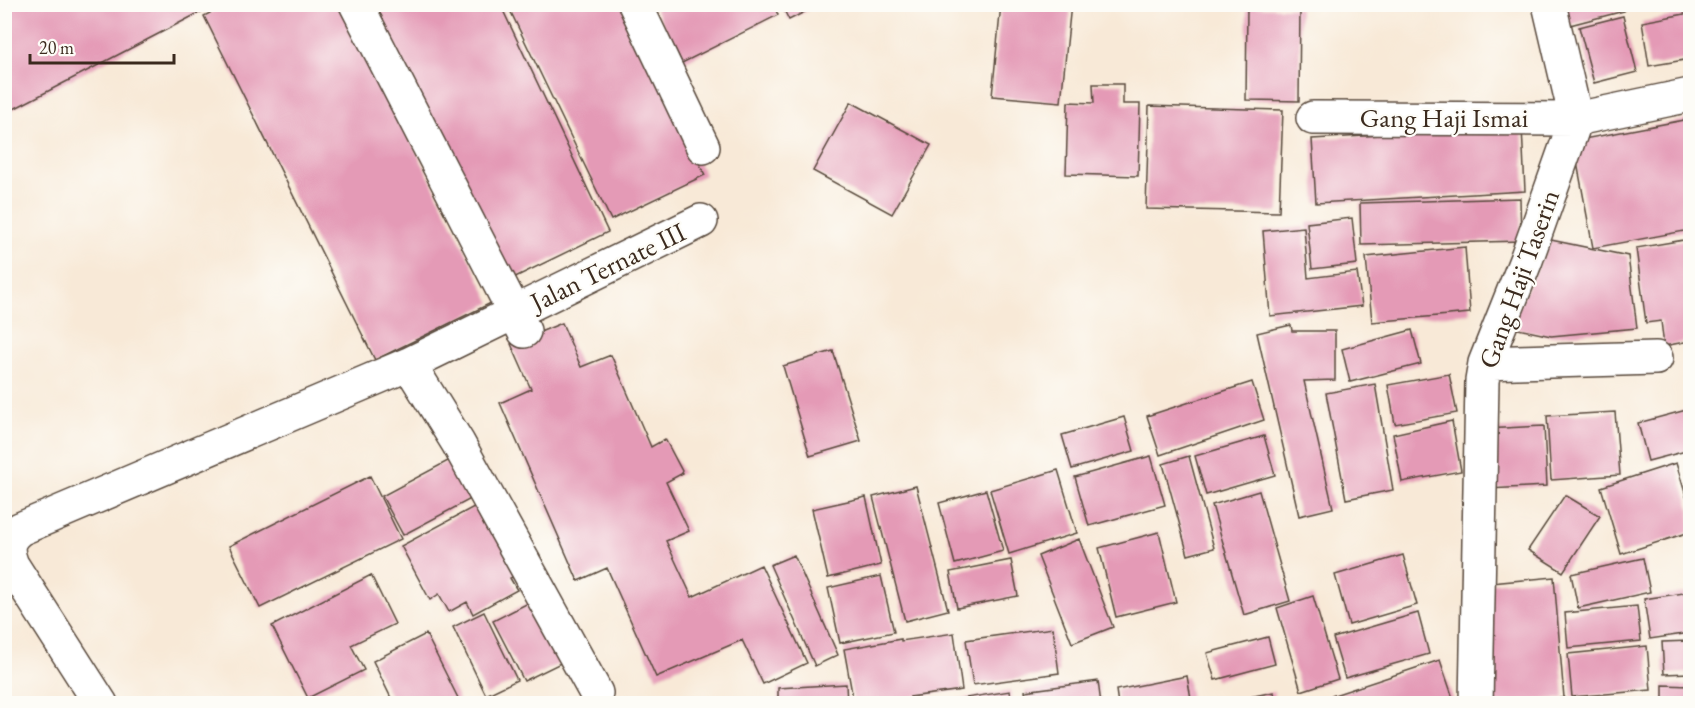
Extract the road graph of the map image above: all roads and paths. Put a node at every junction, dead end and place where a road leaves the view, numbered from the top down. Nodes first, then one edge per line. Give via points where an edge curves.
1 (356, 4) edge
2 (635, 4) edge
3 (1550, 4) edge
4 (1690, 95) edge
5 (1313, 118) dead end
6 (1576, 119) junction
7 (703, 147) dead end
8 (701, 221) dead end
9 (519, 322) junction
10 (1656, 358) dead end
11 (1485, 363) junction
12 (409, 364) junction
13 (596, 693) dead end
14 (101, 704) edge
15 (1476, 704) edge

1 - 9 street
2 - 7 street
3 - 6 street
4 - 6 street, Gang Haji Ismai
5 - 6 street, Gang Haji Ismai
6 - 11 street, Gang Haji Taserin
8 - 9 street, Jalan Ternate III
9 - 12 street, Jalan Ternate III
10 - 11 street
11 - 15 street, Gang Haji Taserin
12 - 13 street via 458,443
12 - 14 street, Jalan Ternate III via 12,535 7,544 12,565

